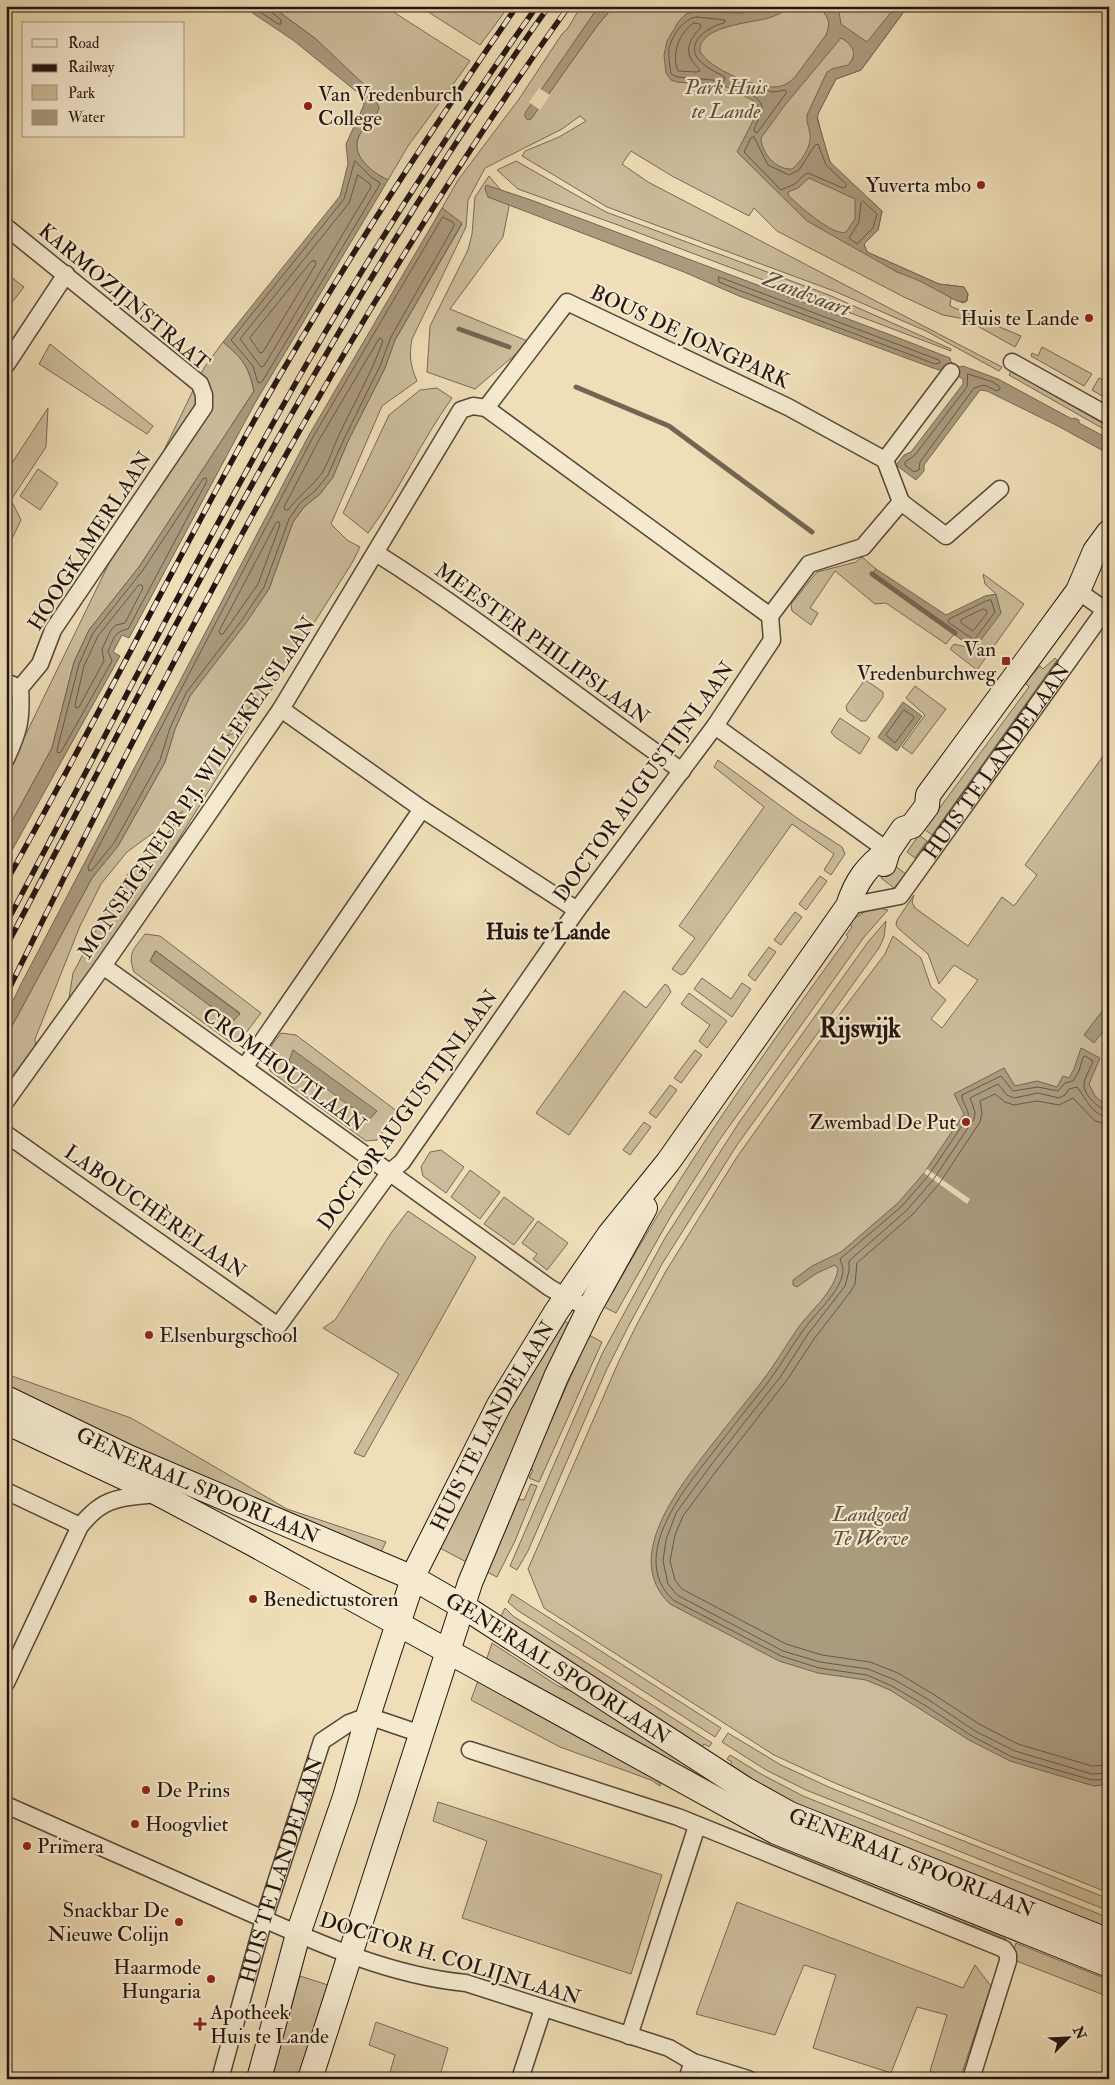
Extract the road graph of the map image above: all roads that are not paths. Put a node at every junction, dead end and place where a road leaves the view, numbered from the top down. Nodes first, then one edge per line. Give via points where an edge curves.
1 (6, 227) edge
2 (66, 274) junction
3 (1012, 362) dead end
4 (6, 365) edge
5 (951, 372) dead end
6 (204, 406) joint
7 (486, 408) junction
8 (1109, 416) edge
9 (885, 460) junction
10 (1000, 489) dead end
11 (901, 502) junction
12 (1109, 532) edge
13 (376, 553) junction
14 (1109, 563) edge
15 (1078, 590) junction
16 (770, 616) junction
17 (13, 685) edge
18 (281, 709) junction
19 (715, 726) junction
20 (6, 759) edge
21 (682, 771) junction
22 (422, 809) junction
23 (888, 851) junction
24 (848, 906) junction
25 (577, 910) junction
26 (103, 966) junction
27 (244, 1068) junction
28 (6, 1101) edge
29 (6, 1134) edge
30 (668, 1162) junction
31 (390, 1172) junction
32 (566, 1297) junction
33 (589, 1309) junction
34 (278, 1326) joint
35 (6, 1398) edge
36 (6, 1422) edge
37 (6, 1491) edge
38 (159, 1494) junction
39 (80, 1526) junction
40 (413, 1578) junction
41 (462, 1606) junction
42 (398, 1625) junction
43 (448, 1653) junction
44 (6, 1683) edge
45 (368, 1716) junction
46 (420, 1734) junction
47 (470, 1750) dead end
48 (6, 1805) edge
49 (697, 1826) junction
50 (264, 1919) junction
51 (298, 1934) junction
52 (1109, 1941) edge
53 (350, 1954) junction
54 (1109, 1965) edge
55 (542, 2009) junction
56 (628, 2036) junction
57 (693, 2062) junction
58 (220, 2079) edge
59 (260, 2079) edge
60 (310, 2079) edge
61 (520, 2079) edge
62 (687, 2079) edge
63 (748, 2079) edge
64 (971, 2079) edge

1 - 2 street, KARMOZIJNSTRAAT
2 - 4 street
2 - 6 street, KARMOZIJNSTRAAT via 200,384
3 - 8 street
5 - 9 street
6 - 17 street, HOOGKAMERLAAN via 53,630 40,664
7 - 9 street, BOUS DE JONGPARK via 567,302 788,407
7 - 13 street, MONSEIGNEUR P.J. WILLEKENSLAAN via 473,406 461,410
7 - 16 street
9 - 11 street
10 - 11 street via 946,536
11 - 16 street via 863,547 809,564
12 - 15 street, HUIS TE LANDELAAN via 1095,551
13 - 18 street, MONSEIGNEUR P.J. WILLEKENSLAAN
13 - 21 street, MEESTER PHILIPSLAAN via 438,592
14 - 15 street, HUIS TE LANDELAAN
15 - 23 street, HUIS TE LANDELAAN via 928,795 917,800 903,820 903,830
15 - 24 street, HUIS TE LANDELAAN via 1105,610 900,896
16 - 19 street, DOCTOR AUGUSTIJNLAAN via 772,640
17 - 20 street, HOOGKAMERLAAN via 22,716
18 - 22 street
18 - 26 street, MONSEIGNEUR P.J. WILLEKENSLAAN
19 - 21 street, DOCTOR AUGUSTIJNLAAN
19 - 23 street
21 - 25 street, DOCTOR AUGUSTIJNLAAN
22 - 25 street
22 - 27 street
23 - 24 street, HUIS TE LANDELAAN via 872,863 854,888
24 - 30 street, HUIS TE LANDELAAN
25 - 31 street, DOCTOR AUGUSTIJNLAAN via 402,1162
26 - 27 street, CROMHOUTLAAN
26 - 28 street, MONSEIGNEUR P.J. WILLEKENSLAAN
27 - 31 street, CROMHOUTLAAN
29 - 34 street, LABOUCHÈRELAAN
30 - 32 street, HUIS TE LANDELAAN via 620,1220
30 - 33 street, HUIS TE LANDELAAN
31 - 32 street, CROMHOUTLAAN
31 - 34 street, DOCTOR AUGUSTIJNLAAN
32 - 33 street, CROMHOUTLAAN
32 - 40 street, HUIS TE LANDELAAN via 499,1405
33 - 41 street, HUIS TE LANDELAAN via 538,1417
35 - 40 street, GENERAAL SPOORLAAN via 128,1457
36 - 38 street, GENERAAL SPOORLAAN
37 - 39 street
38 - 39 street via 105,1503
38 - 42 street, GENERAAL SPOORLAAN
39 - 44 street
40 - 41 street, GENERAAL SPOORLAAN
40 - 42 street, HUIS TE LANDELAAN
41 - 43 street, HUIS TE LANDELAAN
41 - 52 street, GENERAAL SPOORLAAN via 725,1776 790,1814
42 - 43 street, GENERAAL SPOORLAAN
42 - 45 street, HUIS TE LANDELAAN
43 - 46 street, HUIS TE LANDELAAN
43 - 54 street, GENERAAL SPOORLAAN via 776,1832
45 - 46 street
45 - 50 street, HUIS TE LANDELAAN via 349,1723 322,1741
45 - 51 street, HUIS TE LANDELAAN via 345,1797
46 - 53 street, HUIS TE LANDELAAN
47 - 49 street via 678,1817
48 - 50 street, DOCTOR H. COLIJNLAAN
49 - 56 street
49 - 64 street via 997,1946 1007,1953 1008,1961
50 - 51 street, DOCTOR H. COLIJNLAAN
50 - 58 street, HUIS TE LANDELAAN
51 - 53 street, DOCTOR H. COLIJNLAAN
51 - 59 street, HUIS TE LANDELAAN
53 - 55 street, DOCTOR H. COLIJNLAAN via 434,1980 466,1983
53 - 60 street, HUIS TE LANDELAAN
55 - 56 street, DOCTOR H. COLIJNLAAN
55 - 61 street
56 - 57 street, DOCTOR H. COLIJNLAAN via 669,2048
57 - 62 street
57 - 63 street, DOCTOR H. COLIJNLAAN

